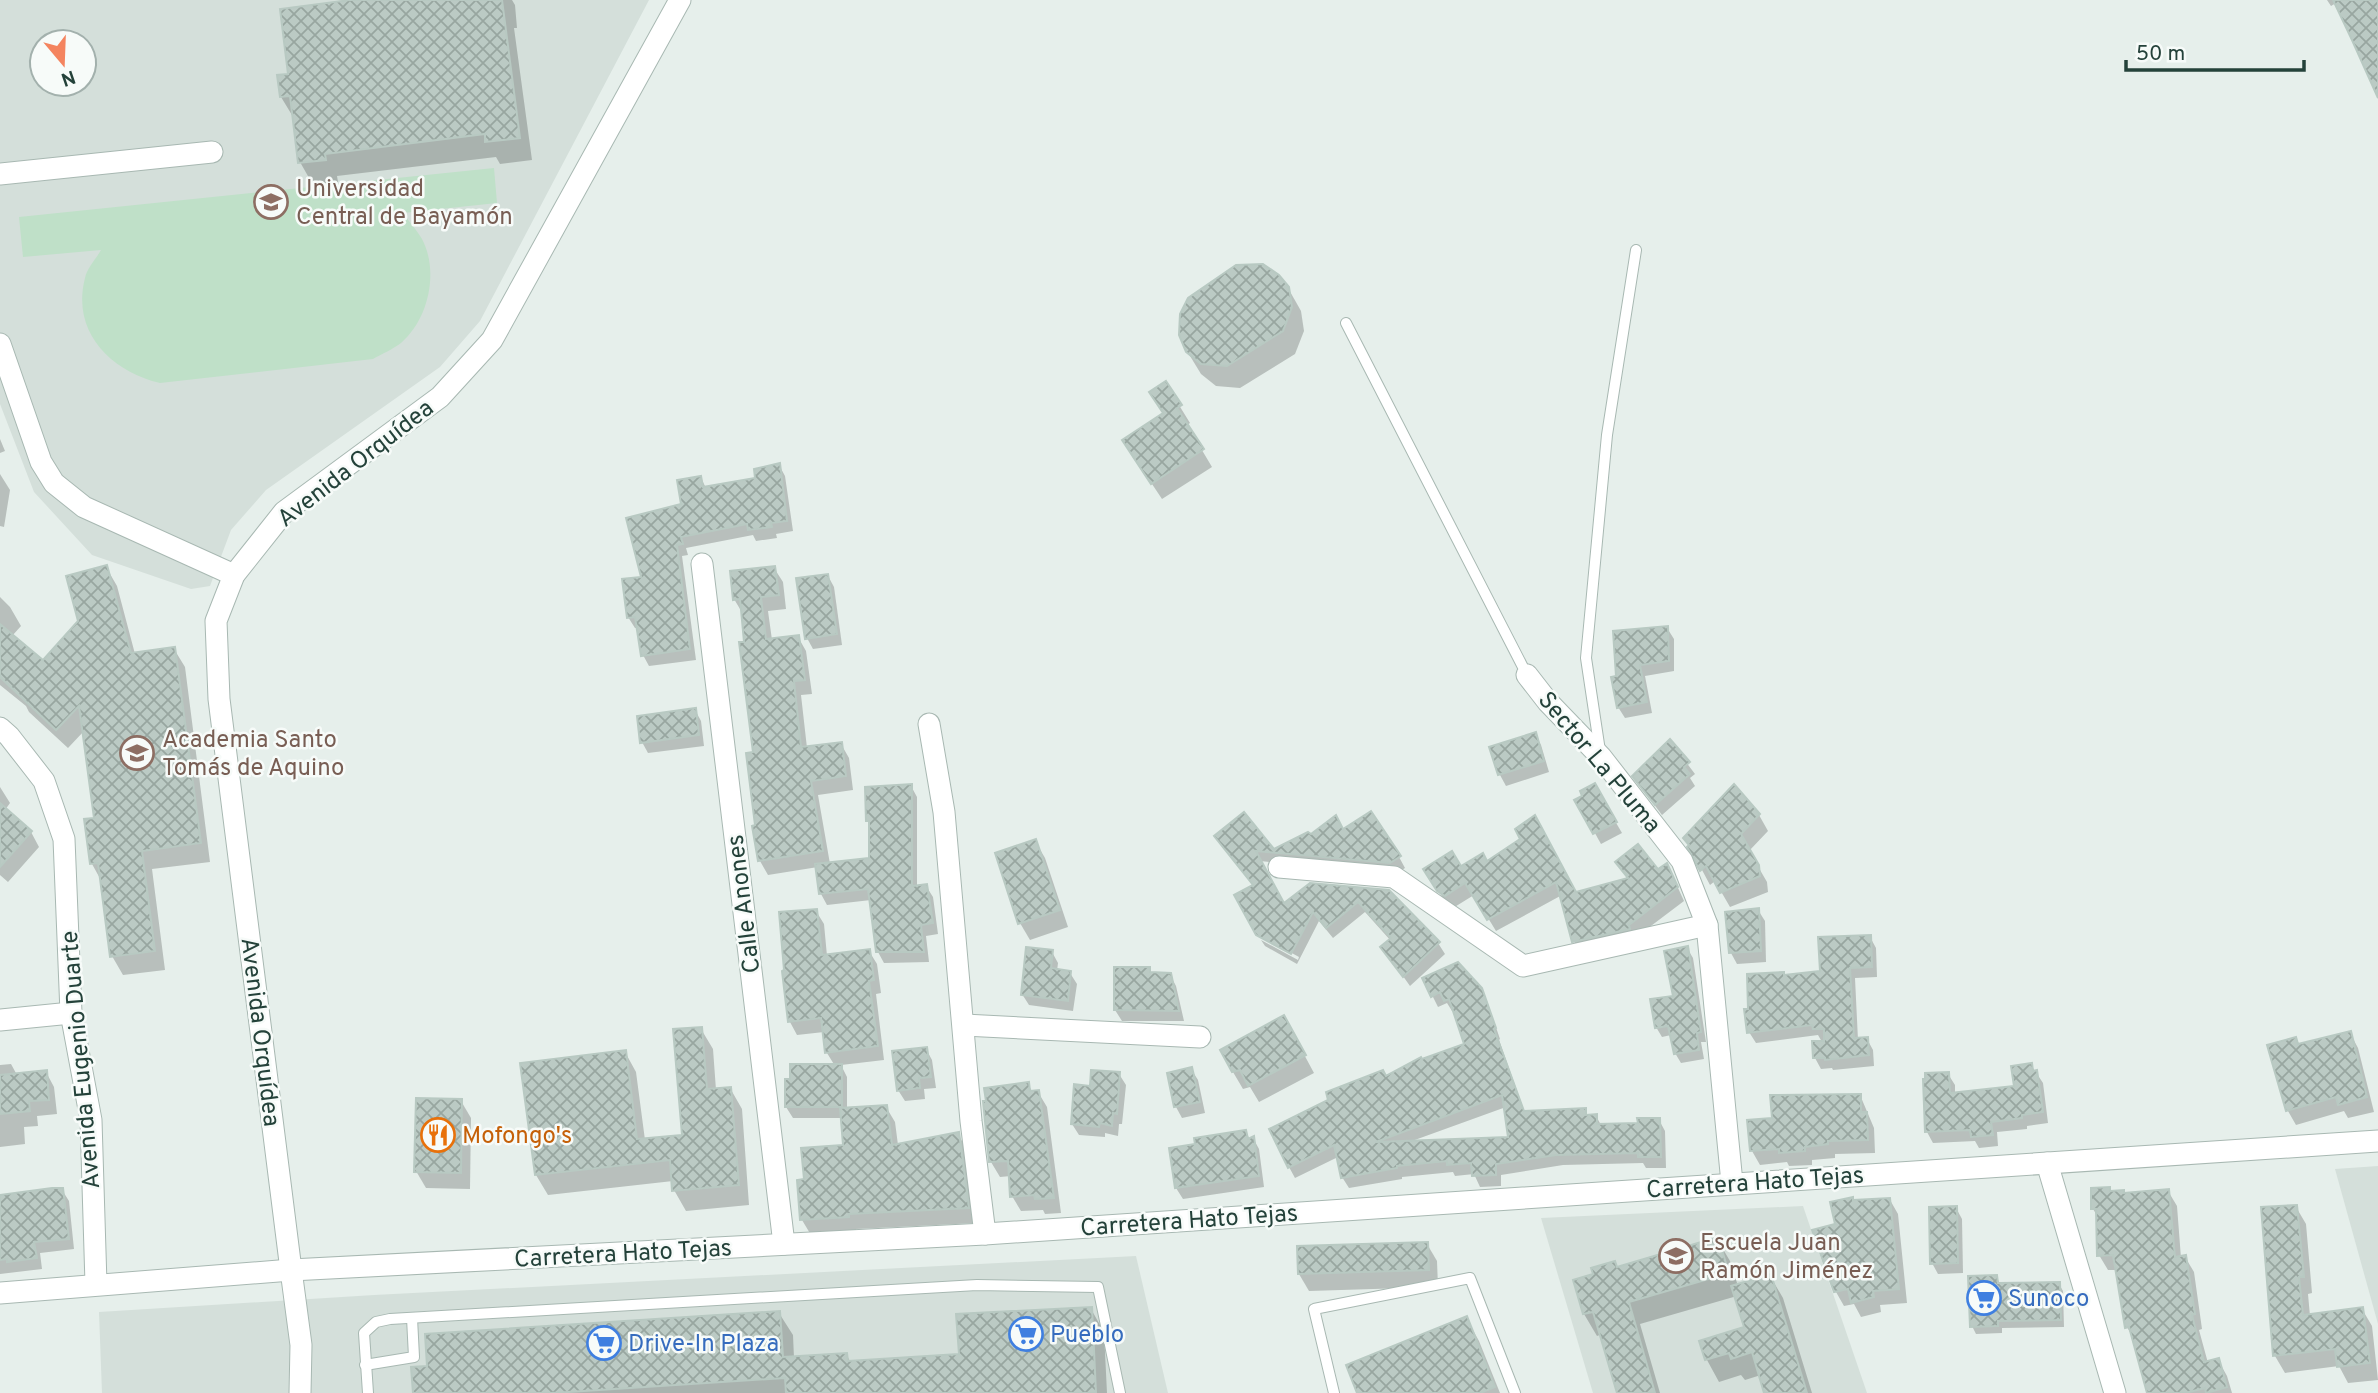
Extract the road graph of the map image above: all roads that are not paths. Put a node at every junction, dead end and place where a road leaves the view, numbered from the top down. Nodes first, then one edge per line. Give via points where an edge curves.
1 (680, 0) edge
2 (212, 152) dead end
3 (0, 174) edge
4 (1636, 250) dead end
5 (1346, 323) dead end
6 (0, 344) edge
7 (702, 564) dead end
8 (234, 575) junction
9 (1527, 675) joint
10 (929, 724) dead end
11 (0, 728) edge
12 (1601, 757) junction
13 (1279, 867) dead end
14 (1707, 925) junction
15 (71, 1013) junction
16 (0, 1020) edge
17 (964, 1025) junction
18 (1200, 1038) dead end
19 (2378, 1141) edge
20 (2047, 1163) junction
21 (1732, 1183) junction
22 (985, 1234) junction
23 (784, 1244) junction
24 (291, 1270) junction
25 (96, 1284) junction
26 (0, 1293) edge
27 (412, 1318) junction
28 (365, 1365) junction
29 (1513, 1392) edge
30 (300, 1393) edge
31 (368, 1393) edge
32 (1120, 1393) edge
33 (1334, 1393) edge
34 (2115, 1393) edge

1 - 8 street, Avenida Orquídea via 492,340 440,397 284,512
2 - 3 street
4 - 12 lane via 1607,435 1586,658
5 - 9 lane
6 - 8 street via 41,462 54,482 84,507
7 - 23 street, Calle Anones
8 - 24 street, Avenida Orquídea via 216,621 219,699
9 - 12 street, Sector La Pluma
10 - 17 street via 944,812
11 - 15 street, Avenida Eugenio Duarte via 44,781 64,839
12 - 14 street, Sector La Pluma via 1682,861
13 - 14 street via 1394,877 1523,966
14 - 21 street, Sector La Pluma
15 - 16 street
15 - 25 street, Avenida Eugenio Duarte via 91,1120
17 - 18 street
17 - 22 street
19 - 20 street, Carretera Hato Tejas
20 - 21 street, Carretera Hato Tejas
20 - 34 street
21 - 22 street, Carretera Hato Tejas
22 - 23 street, Carretera Hato Tejas
23 - 24 street, Carretera Hato Tejas
24 - 25 street, Carretera Hato Tejas
24 - 30 street, Avenida Orquídea via 301,1345
25 - 26 street, Carretera Hato Tejas
27 - 28 lane via 376,1322 364,1333
27 - 28 lane via 414,1357
27 - 32 lane via 977,1284 1098,1287
28 - 31 lane
29 - 33 lane via 1470,1278 1314,1310

